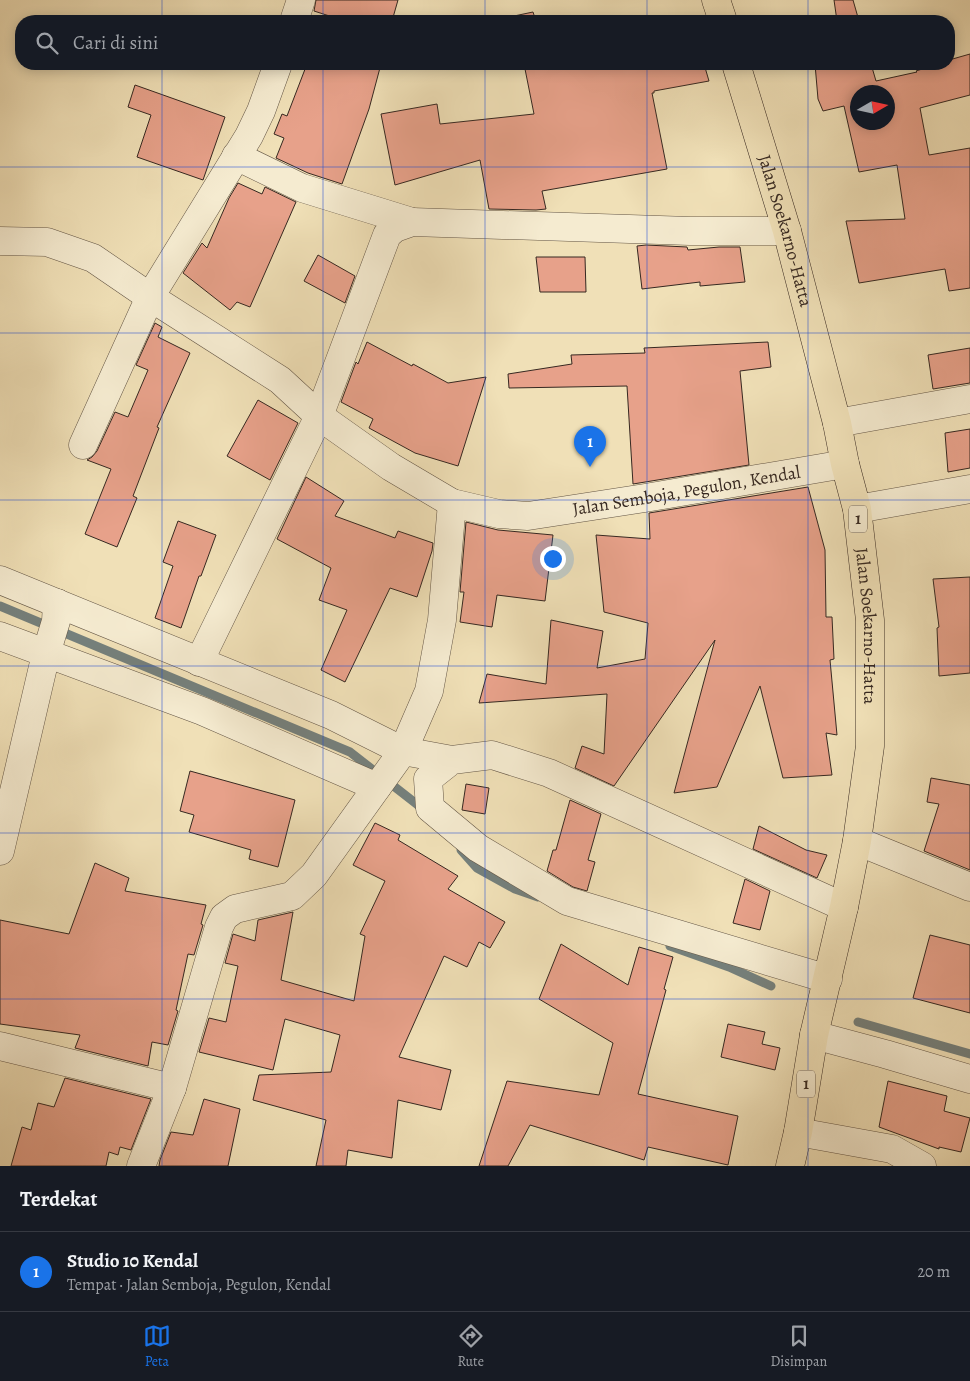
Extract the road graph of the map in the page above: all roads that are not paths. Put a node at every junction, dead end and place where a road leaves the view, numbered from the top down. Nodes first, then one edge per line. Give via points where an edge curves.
1 (301, 0) edge
2 (716, 0) edge
3 (296, 15) edge
4 (721, 15) edge
5 (276, 70) edge
6 (738, 70) edge
7 (236, 156) junction
8 (412, 222) junction
9 (787, 231) junction
10 (0, 241) edge
11 (150, 297) junction
12 (970, 399) edge
13 (319, 416) junction
14 (837, 424) junction
15 (83, 445) dead end
16 (844, 464) junction
17 (970, 489) edge
18 (452, 502) junction
19 (857, 509) junction
20 (0, 580) edge
21 (52, 631) junction
22 (0, 636) edge
23 (199, 662) junction
24 (403, 751) junction
25 (452, 760) junction
26 (379, 785) junction
27 (857, 841) junction
28 (0, 851) edge
29 (970, 887) edge
30 (844, 908) junction
31 (825, 989) junction
32 (814, 1035) junction
33 (0, 1046) edge
34 (970, 1079) edge
35 (172, 1088) junction
36 (798, 1132) junction
37 (142, 1166) edge
38 (790, 1166) edge
39 (922, 1166) edge

1 - 3 street
2 - 4 highway
5 - 7 street via 262,111
6 - 9 highway, Jalan Soekarno-Hatta / 1
7 - 8 street via 302,188
7 - 11 street
8 - 9 street
8 - 13 street via 395,228 387,235
9 - 14 highway, Jalan Soekarno-Hatta / 1
10 - 11 street, Jalan Semboja, Pegulon, Kendal via 47,242 93,258
11 - 13 street, Jalan Semboja, Pegulon, Kendal via 280,380
11 - 15 street
12 - 14 street
13 - 18 street, Jalan Semboja, Pegulon, Kendal via 391,467
13 - 23 street
14 - 16 highway, Jalan Soekarno-Hatta / 1
16 - 18 street, Jalan Semboja, Pegulon, Kendal via 528,516 499,514
16 - 19 highway, Jalan Soekarno-Hatta / 1
17 - 19 street
18 - 24 street via 442,620 429,691
19 - 27 highway, Jalan Soekarno-Hatta / 1 via 870,630 870,746
20 - 21 street
21 - 22 street
21 - 23 street
21 - 26 street via 202,711
21 - 28 street
23 - 24 street via 331,715
24 - 25 street
24 - 26 street
25 - 30 street via 492,755 549,773
25 - 31 street via 428,778 430,808 478,848 567,901
26 - 35 street via 314,875 292,896 234,909 224,917
27 - 29 street
27 - 30 highway, Jalan Soekarno-Hatta / 1
30 - 31 highway, Jalan Soekarno-Hatta / 1
31 - 32 highway, Jalan Soekarno-Hatta / 1
32 - 34 street
32 - 36 highway, Jalan Soekarno-Hatta / 1
33 - 35 street
35 - 37 street
36 - 38 highway, Jalan Soekarno-Hatta / 1
36 - 39 street via 892,1149

